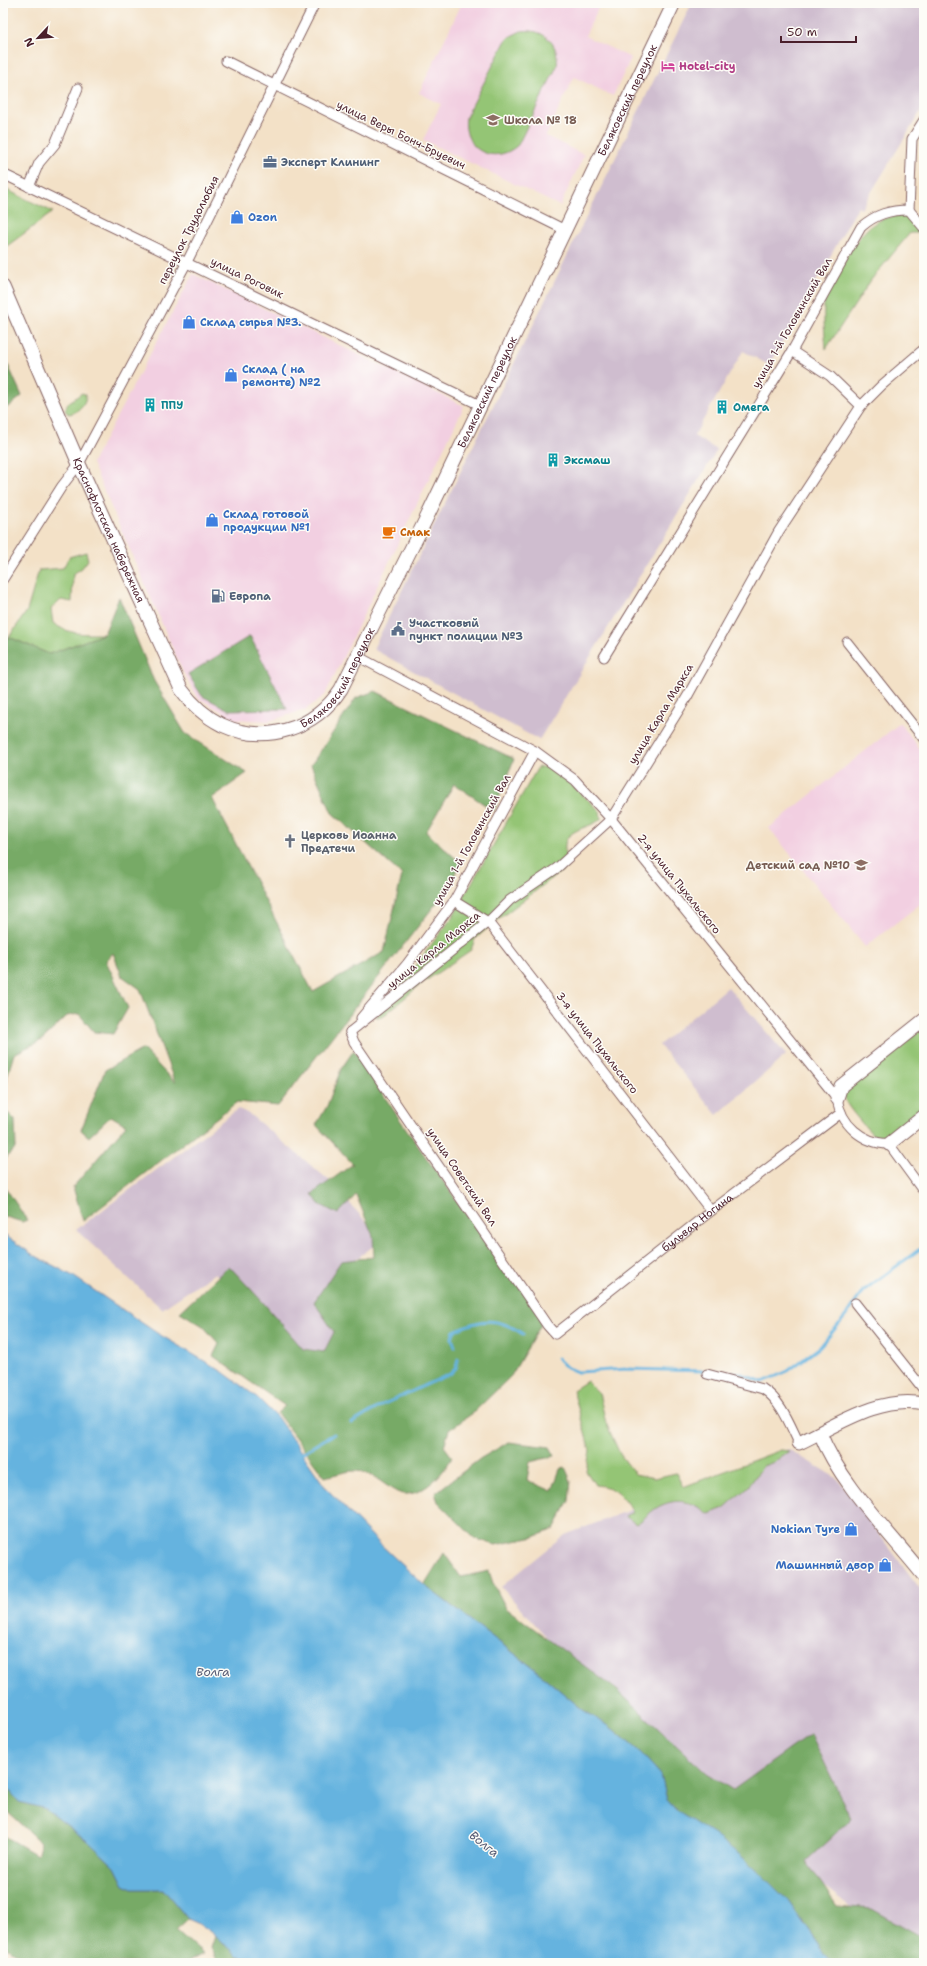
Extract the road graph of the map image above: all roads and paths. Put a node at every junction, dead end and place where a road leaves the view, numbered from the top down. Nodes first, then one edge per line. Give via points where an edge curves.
1 (315, 3) edge
2 (674, 3) edge
3 (226, 61) dead end
4 (274, 86) junction
5 (78, 88) dead end
6 (924, 120) edge
7 (3, 174) edge
8 (29, 186) junction
9 (910, 210) junction
10 (924, 228) edge
11 (565, 230) junction
12 (187, 262) junction
13 (3, 287) edge
14 (924, 349) edge
15 (792, 351) junction
16 (480, 405) junction
17 (861, 406) junction
18 (79, 464) junction
19 (3, 579) edge
20 (847, 642) dead end
21 (357, 656) junction
22 (604, 657) dead end
23 (256, 734) joint
24 (924, 740) edge
25 (535, 751) junction
26 (611, 819) junction
27 (454, 901) junction
28 (488, 922) junction
29 (924, 1020) edge
30 (350, 1032) junction
31 (837, 1098) junction
32 (841, 1113) junction
33 (924, 1116) edge
34 (889, 1144) junction
35 (921, 1188) dead end
36 (711, 1211) junction
37 (855, 1303) dead end
38 (555, 1334) joint
39 (707, 1374) dead end
40 (924, 1390) edge
41 (924, 1404) edge
42 (820, 1433) junction
43 (799, 1443) joint
44 (924, 1576) edge

1 - 4 street, переулок Трудолюбия
2 - 11 street, Беляковский переулок
3 - 4 street, улица Веры Бонч-Бруевич
4 - 11 street, улица Веры Бонч-Бруевич
4 - 12 street, переулок Трудолюбия
5 - 8 street via 55,144 39,163
6 - 9 street via 912,139
7 - 8 street, улица Роговик
8 - 12 street, улица Роговик
9 - 10 street
9 - 15 street, улица 1-й Головинский Вал via 878,214 861,227
11 - 16 street, Беляковский переулок
12 - 16 street, улица Роговик
12 - 18 street, переулок Трудолюбия
13 - 18 street, Краснофлотская набережная
14 - 17 street, улица Карла Маркса
15 - 17 street via 830,376
15 - 22 street, улица 1-й Головинский Вал
16 - 21 street, Беляковский переулок
17 - 26 street, улица Карла Маркса via 780,531 687,697
18 - 19 street, переулок Трудолюбия via 62,486
18 - 23 street, Краснофлотская набережная via 180,689 216,722 239,731
20 - 24 street
21 - 23 street, Беляковский переулок via 337,694 316,716 290,729
21 - 25 street, 2-я улица Пухальского
25 - 26 street, 2-я улица Пухальского via 574,780
25 - 27 street, улица 1-й Головинский Вал
26 - 28 street, улица Карла Маркса via 557,868 510,900
26 - 31 street, 2-я улица Пухальского
27 - 28 street, 3-я улица Пухальского
27 - 30 street, улица 1-й Головинский Вал via 407,964
28 - 30 street, улица Карла Маркса
28 - 36 street, 3-я улица Пухальского
29 - 31 street via 843,1085 838,1091
30 - 38 street, улица Советский Вал via 354,1042
31 - 32 street, 2-я улица Пухальского
32 - 34 street, 2-я улица Пухальского via 850,1128 860,1136
32 - 36 street, бульвар Ногина
33 - 34 street
34 - 35 street
36 - 38 street, бульвар Ногина
37 - 40 street
39 - 43 street via 763,1389 771,1394
41 - 42 street via 881,1406
42 - 43 street
42 - 44 street via 827,1452 845,1479

